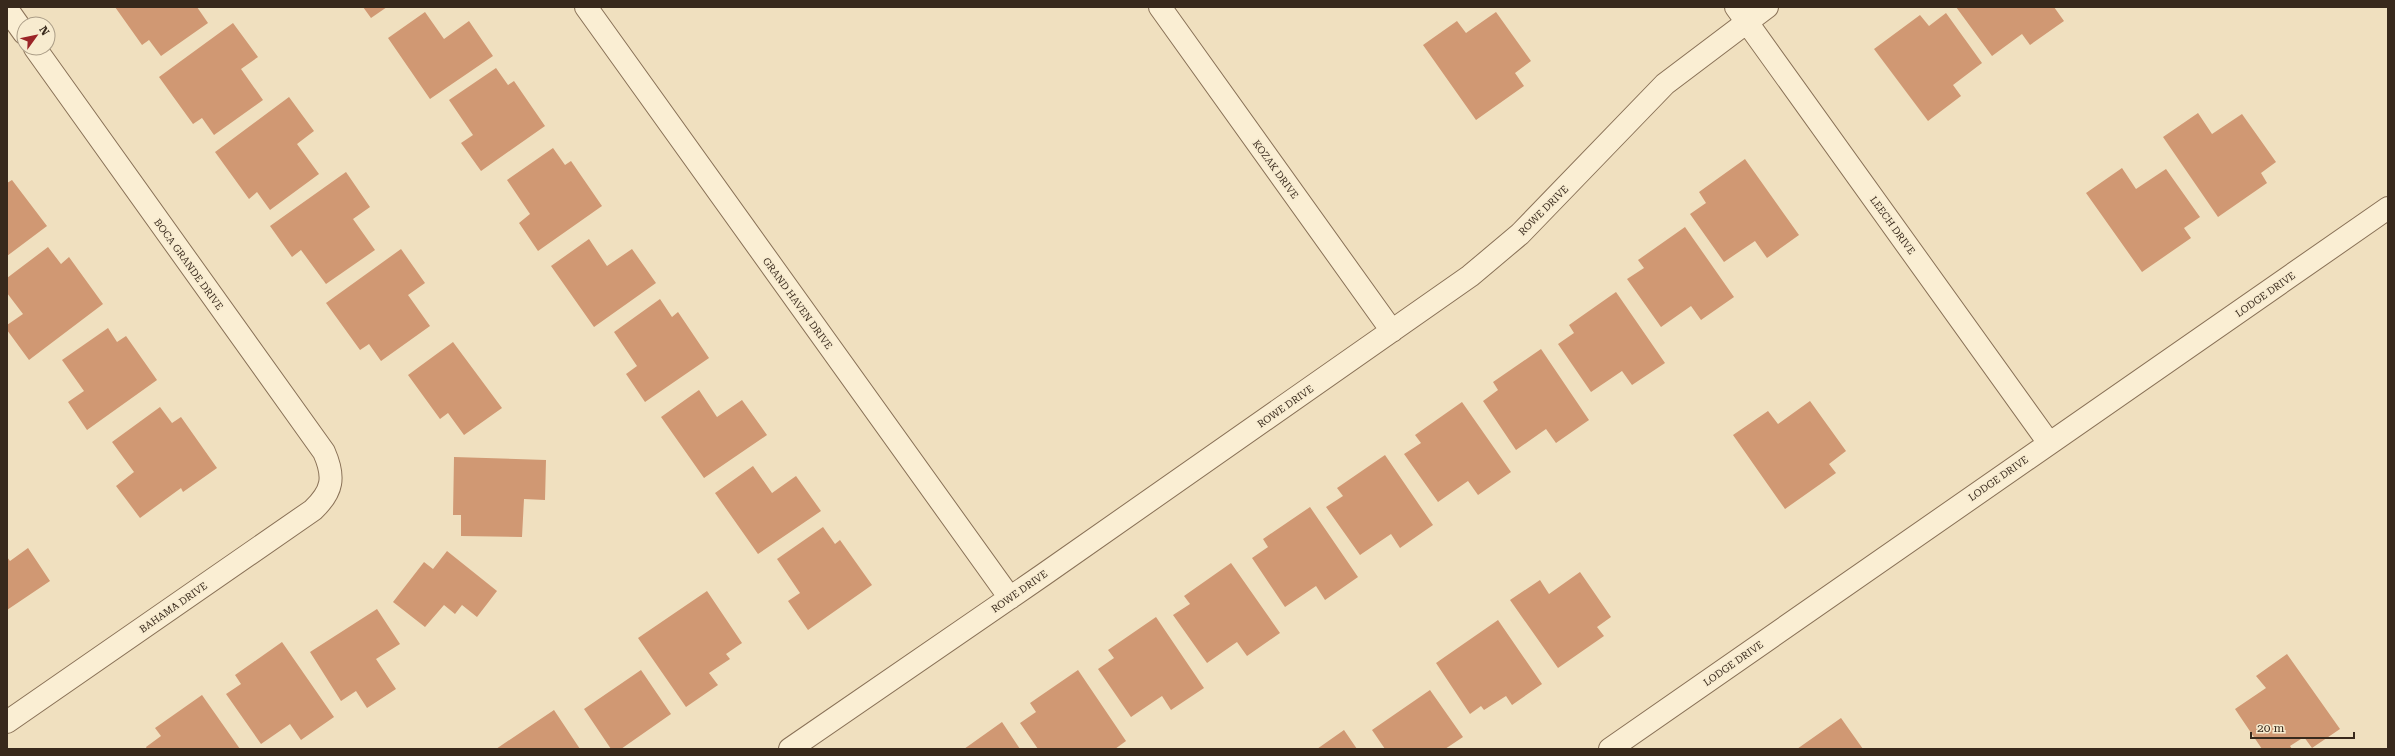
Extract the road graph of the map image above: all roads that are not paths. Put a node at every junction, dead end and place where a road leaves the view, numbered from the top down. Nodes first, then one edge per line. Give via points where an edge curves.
1 (586, 7) edge
2 (1160, 7) edge
3 (1767, 7) edge
4 (7, 9) edge
5 (1742, 14) edge
6 (16, 22) edge
7 (41, 56) edge
8 (2388, 208) edge
9 (1392, 331) junction
10 (2049, 443) junction
11 (331, 484) joint
12 (1010, 598) junction
13 (7, 722) edge
14 (790, 749) edge
15 (1610, 749) edge

1 - 12 street, GRAND HAVEN DRIVE
2 - 9 street, KOZAK DRIVE
3 - 5 street, ROWE DRIVE
4 - 6 street
5 - 9 street, ROWE DRIVE via 1665,84 1520,234 1470,276
5 - 10 street, LEECH DRIVE
7 - 11 street, BOCA GRANDE DRIVE via 324,452 331,473
8 - 10 street, LODGE DRIVE
9 - 12 street, ROWE DRIVE
10 - 15 street, LODGE DRIVE
11 - 13 street, BAHAMA DRIVE via 328,493 313,510
12 - 14 street, ROWE DRIVE

